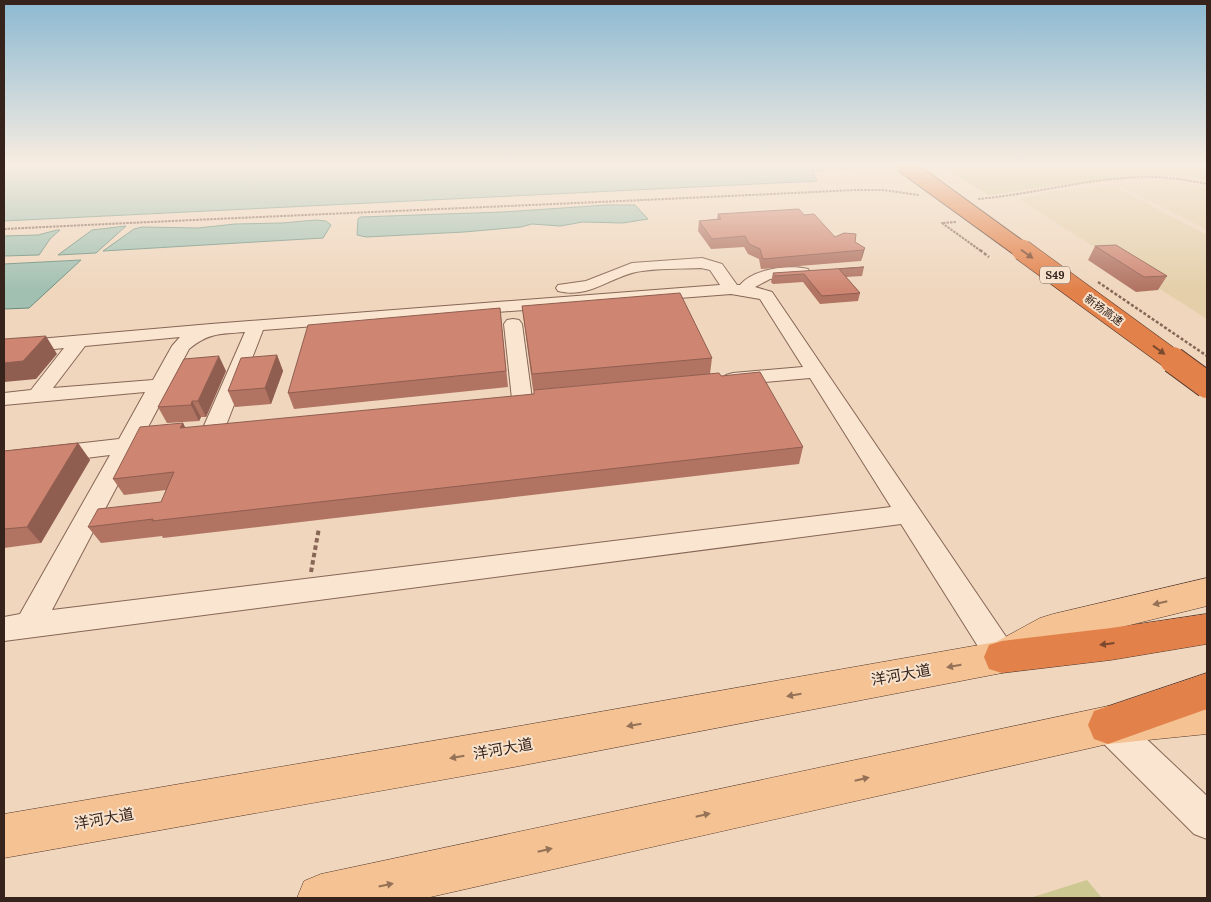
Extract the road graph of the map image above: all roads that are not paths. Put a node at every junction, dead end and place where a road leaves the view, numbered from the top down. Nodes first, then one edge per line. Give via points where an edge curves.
1 (961, 206) edge
2 (982, 206) edge
3 (818, 271) edge
4 (738, 290) junction
5 (490, 300) junction
6 (513, 324) dead end
7 (256, 326) junction
8 (216, 329) junction
9 (79, 341) junction
10 (4, 348) edge
11 (1199, 357) dead end
12 (815, 372) junction
13 (717, 381) edge
14 (160, 385) junction
15 (1207, 385) edge
16 (37, 396) junction
17 (4, 399) edge
18 (522, 399) edge
19 (215, 428) edge
20 (160, 433) edge
21 (129, 441) junction
22 (4, 460) edge
23 (908, 514) junction
24 (1207, 592) edge
25 (17, 627) edge
26 (1207, 629) edge
27 (1002, 657) junction
28 (1207, 691) edge
29 (1207, 715) edge
30 (1108, 724) junction
31 (1207, 821) edge
32 (4, 836) edge
33 (321, 898) edge

1 -> 15 highway, 新扬高速 / S49, bridge
2 - 11 highway, 新扬高速 / S49
3 - 4 street via 765,275 750,280
4 - 5 street
4 - 5 street via 716,267 702,263 632,268 589,286
4 - 12 street via 766,296
5 - 7 street
5 - 8 street via 237,313
6 - 18 street
7 - 8 street
7 - 19 street
8 - 9 street
8 - 14 street via 195,335 182,346
9 - 10 street
9 - 16 street
12 - 13 street
12 - 23 street
14 - 16 street
14 - 21 street
16 - 17 street
20 - 21 street
21 - 22 street
21 - 25 street
23 - 25 street
23 - 27 street
24 -> 27 main road, 洋河大道 via 1053,629
26 -> 27 highway, 洋河大道
27 -> 32 main road, 洋河大道
28 - 30 highway
29 - 30 main road
30 - 31 street
33 -> 30 main road

